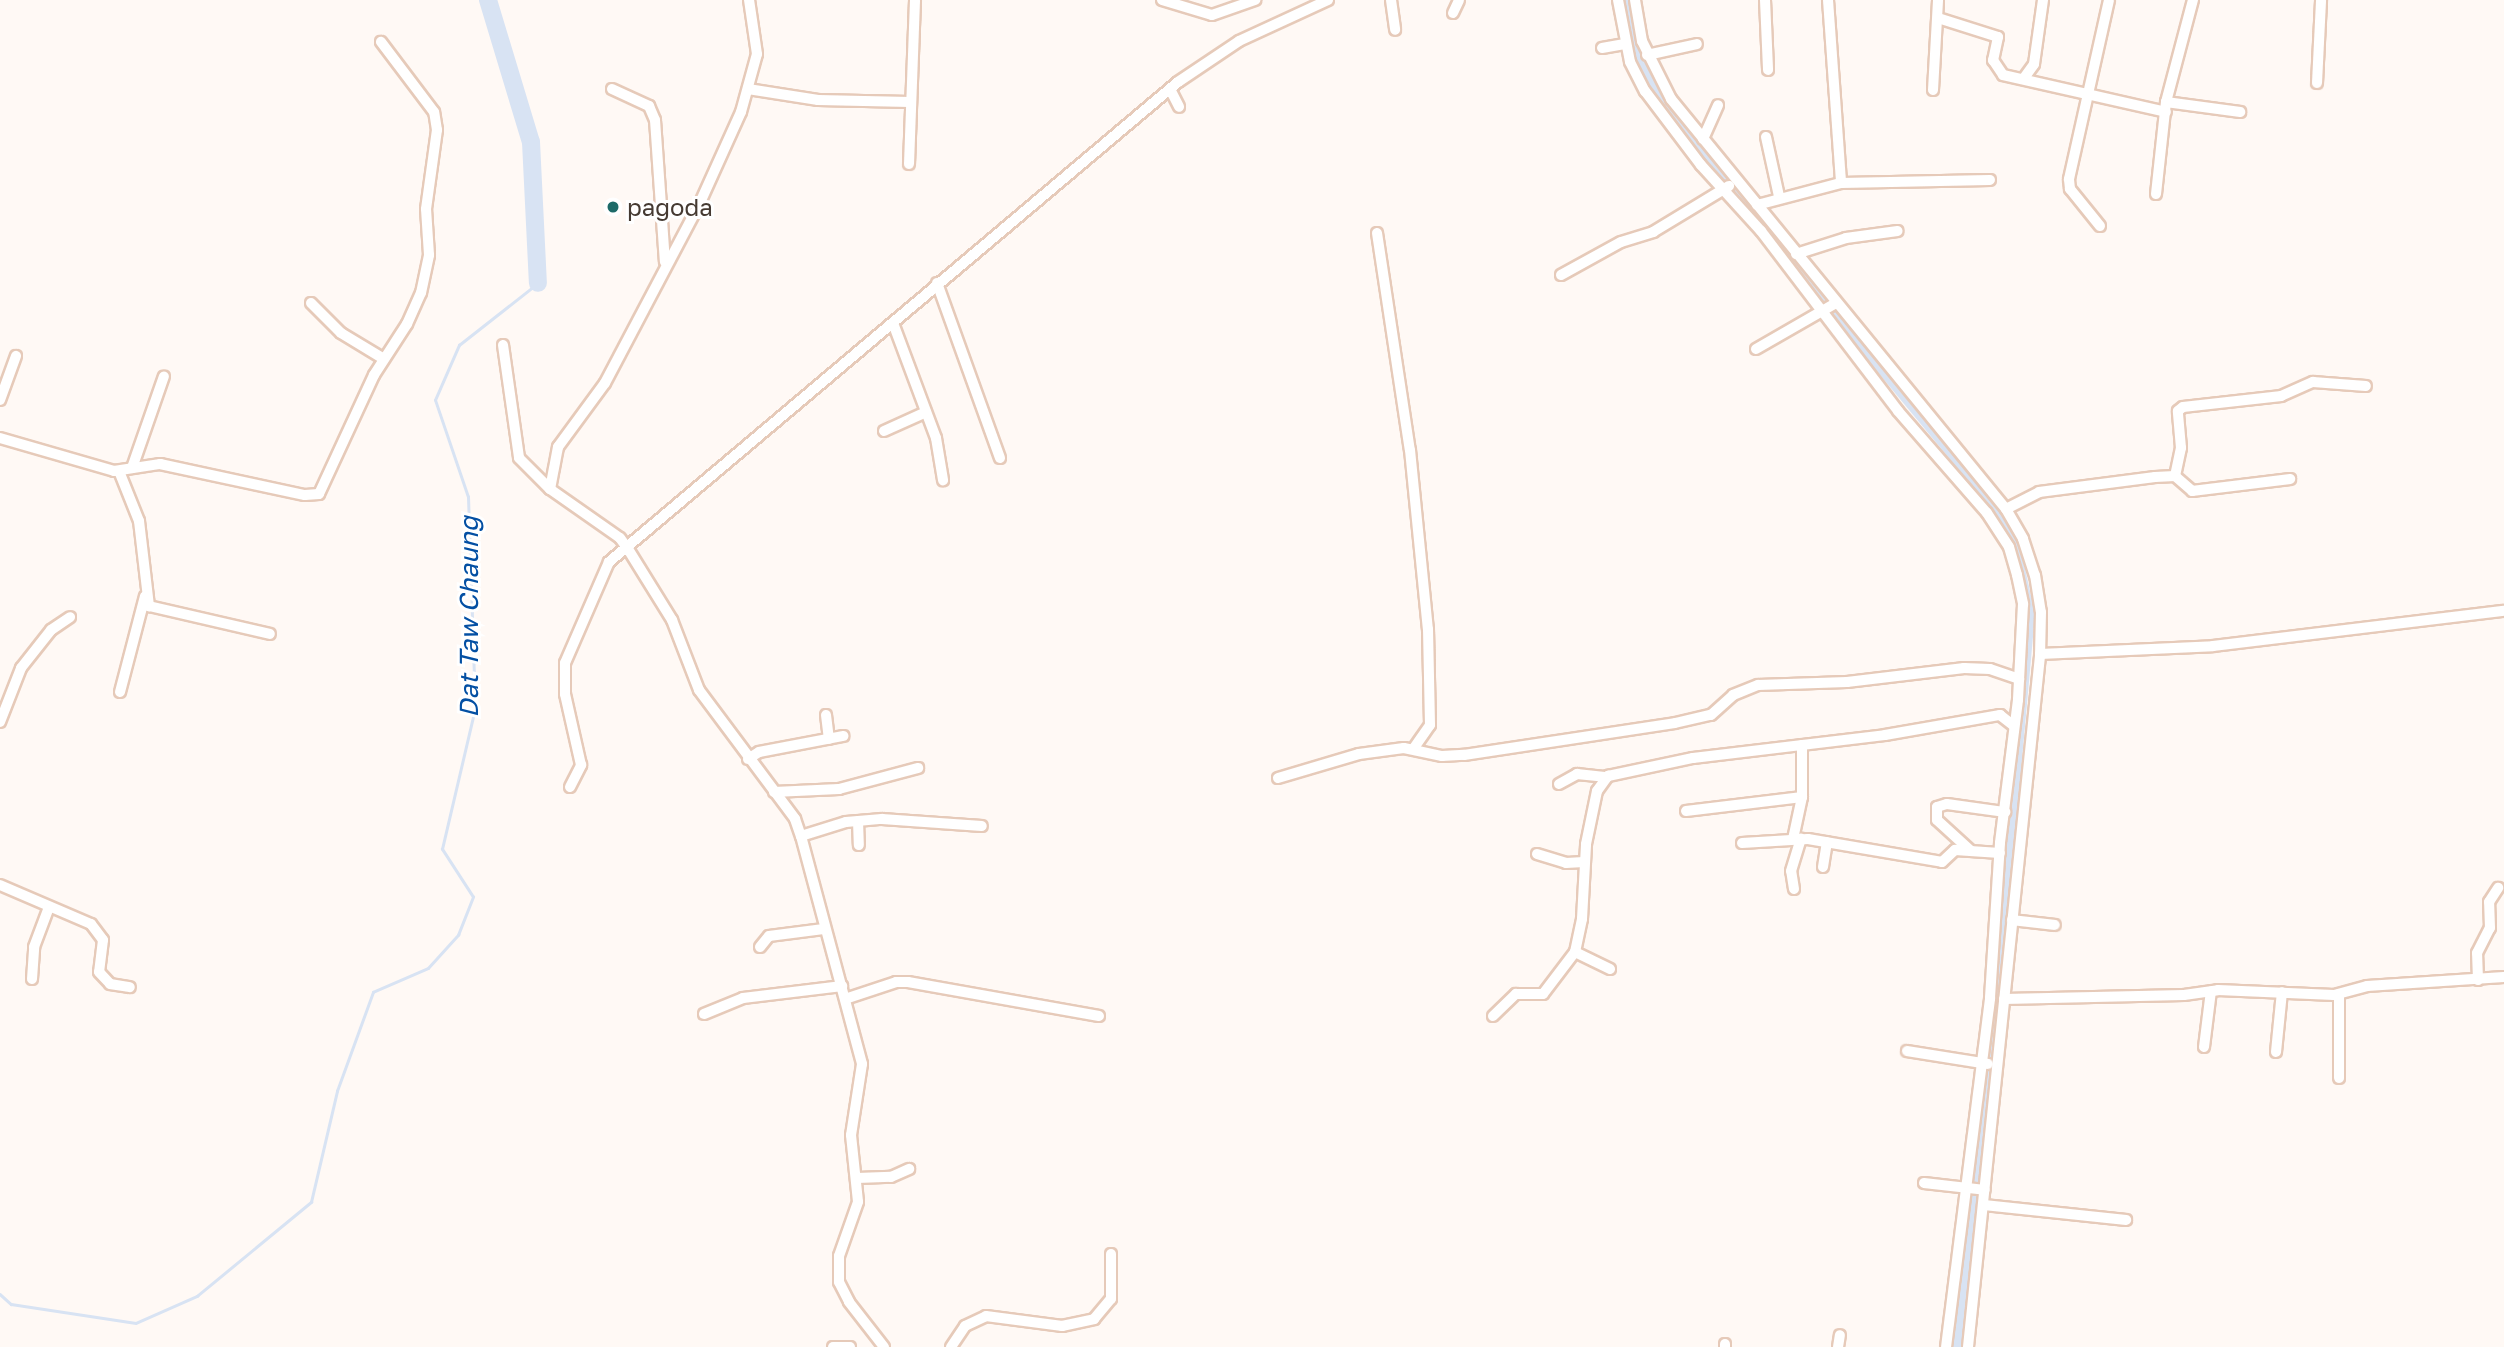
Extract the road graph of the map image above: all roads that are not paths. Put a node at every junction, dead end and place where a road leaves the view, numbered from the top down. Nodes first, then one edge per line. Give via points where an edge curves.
1 (749, 0) edge
2 (915, 0) edge
3 (1162, 0) edge
4 (1255, 0) edge
5 (1328, 0) edge
6 (1391, 0) edge
7 (1459, 0) edge
8 (1618, 0) edge
9 (1635, 0) edge
10 (1765, 0) edge
11 (1828, 0) edge
12 (1938, 0) edge
13 (2043, 0) edge
14 (2109, 0) edge
15 (2193, 0) edge
16 (2321, 0) edge
17 (1453, 13) dead end
18 (1938, 19) junction
19 (1395, 30) dead end
20 (381, 42) dead end
21 (1625, 44) junction
22 (1696, 44) dead end
23 (1602, 48) dead end
24 (1647, 55) junction
25 (1768, 70) dead end
26 (2024, 78) junction
27 (2317, 83) dead end
28 (612, 89) dead end
29 (748, 89) junction
30 (1170, 89) junction
31 (1933, 90) dead end
32 (2088, 94) junction
33 (910, 102) junction
34 (1718, 105) dead end
35 (1179, 107) dead end
36 (2166, 107) junction
37 (2240, 112) dead end
38 (1766, 137) dead end
39 (1703, 139) junction
40 (909, 164) dead end
41 (1990, 180) dead end
42 (1841, 183) junction
43 (1731, 185) junction
44 (2156, 194) dead end
45 (1779, 197) junction
46 (1757, 205) junction
47 (2100, 226) dead end
48 (1898, 231) dead end
49 (1377, 233) dead end
50 (1796, 254) junction
51 (665, 265) junction
52 (1561, 275) dead end
53 (937, 284) junction
54 (311, 303) dead end
55 (1829, 309) junction
56 (893, 323) junction
57 (503, 345) dead end
58 (1756, 349) dead end
59 (16, 356) dead end
60 (384, 359) junction
61 (163, 376) dead end
62 (2366, 386) dead end
63 (0, 400) edge
64 (926, 412) junction
65 (884, 431) dead end
66 (0, 438) edge
67 (1000, 458) dead end
68 (132, 468) junction
69 (119, 471) junction
70 (2175, 476) junction
71 (2290, 479) dead end
72 (943, 480) dead end
73 (550, 489) junction
74 (2006, 509) junction
75 (628, 549) junction
76 (145, 596) junction
77 (2504, 611) edge
78 (70, 617) dead end
79 (270, 634) dead end
80 (2040, 653) junction
81 (2019, 679) junction
82 (120, 692) dead end
83 (826, 715) dead end
84 (0, 722) edge
85 (2014, 726) junction
86 (843, 736) dead end
87 (829, 738) junction
88 (1802, 744) junction
89 (1413, 749) junction
90 (748, 759) junction
91 (918, 768) dead end
92 (2018, 772) junction
93 (1606, 777) junction
94 (1278, 778) dead end
95 (1559, 784) dead end
96 (570, 787) dead end
97 (774, 792) junction
98 (1802, 797) junction
99 (1686, 811) dead end
100 (2005, 813) junction
101 (858, 821) junction
102 (982, 827) dead end
103 (802, 836) junction
104 (1797, 839) junction
105 (1742, 843) dead end
106 (1830, 843) junction
107 (859, 845) dead end
108 (1971, 851) junction
109 (2000, 853) junction
110 (1537, 854) dead end
111 (1584, 862) junction
112 (1827, 866) dead end
113 (0, 885) edge
114 (2498, 888) dead end
115 (1794, 889) dead end
116 (49, 906) junction
117 (2012, 920) junction
118 (2055, 925) dead end
119 (824, 929) junction
120 (760, 947) dead end
121 (1575, 952) junction
122 (1610, 969) dead end
123 (2504, 977) edge
124 (32, 979) dead end
125 (2478, 980) junction
126 (130, 986) dead end
127 (842, 986) junction
128 (2211, 991) junction
129 (2282, 992) junction
130 (2339, 994) junction
131 (848, 998) junction
132 (2004, 999) junction
133 (704, 1014) dead end
134 (1100, 1016) dead end
135 (1493, 1016) dead end
136 (2204, 1047) dead end
137 (1907, 1051) dead end
138 (2276, 1052) dead end
139 (1989, 1064) junction
140 (2339, 1078) dead end
141 (909, 1169) dead end
142 (857, 1178) junction
143 (1924, 1183) dead end
144 (1977, 1189) junction
145 (1984, 1205) junction
146 (2126, 1220) dead end
147 (1111, 1254) dead end
148 (877, 1345) edge
149 (832, 1347) edge
150 (850, 1347) edge
151 (951, 1347) edge
152 (1946, 1347) edge
153 (1968, 1347) edge

1 - 29 street via 757,54
2 - 33 street
3 - 4 street via 1223,15
5 - 30 street via 1239,41
6 - 19 street
7 - 17 street
8 - 21 street
9 - 24 street
10 - 25 street
11 - 42 street
12 - 18 street
13 - 26 street via 2034,64
14 - 32 street
15 - 36 street
16 - 27 street
18 - 26 street via 1998,37 1993,61 2003,75
18 - 31 street
20 - 60 street via 434,112 437,130 426,188 429,255 421,293
21 - 23 street
21 - 43 street via 1645,91
22 - 24 street
24 - 39 street via 1671,99
26 - 32 street
28 - 51 street via 649,106 655,120
29 - 33 street via 818,100
29 - 51 street via 721,160
30 - 35 street
30 - 53 street
32 - 36 street
32 - 47 street via 2070,189
33 - 40 street
34 - 39 street
36 - 37 street
36 - 44 street
38 - 45 street
39 - 43 street
41 - 42 street
42 - 45 street
43 - 46 street
43 - 52 street via 1665,226 1621,242
43 - 55 street via 1761,231
45 - 46 street
46 - 50 street
48 - 50 street via 1846,239
49 - 89 street via 1412,462 1428,629 1430,725
50 - 55 street
51 - 73 street via 605,383 558,447
53 - 56 street
53 - 67 street
54 - 60 street via 341,333
55 - 58 street
55 - 74 street
55 - 81 street via 2009,547 2023,604
56 - 64 street
56 - 75 street
57 - 73 street via 516,448 529,471
59 - 63 street
60 - 68 street via 323,487 314,496 170,466
61 - 68 street
62 - 70 street via 2313,382 2281,396 2183,407 2178,411 2181,448
64 - 65 street
64 - 72 street via 943,460
66 - 69 street
68 - 69 street
69 - 76 street via 139,521
70 - 71 street via 2192,491
70 - 74 street via 2039,492
73 - 75 street via 620,538
74 - 80 street via 2035,575 2041,612
75 - 90 street via 673,620 699,690
75 - 96 street via 609,562 600,578 565,663 565,694 582,765
76 - 79 street via 154,609
76 - 82 street
77 - 80 street via 2213,646
78 - 84 street via 51,631 21,668
80 - 92 street
81 - 85 street
81 - 89 street via 1990,668 1964,668 1847,682 1758,685 1733,695 1711,715 1675,723 1464,755 1442,756
83 - 87 street
85 - 88 street via 2000,715
85 - 92 street
86 - 87 street
87 - 90 street via 759,752
88 - 93 street via 1693,758
88 - 98 street
89 - 94 street via 1359,754
90 - 97 street
91 - 97 street via 839,789
92 - 100 street
92 - 117 street
93 - 95 street via 1577,774
93 - 111 street via 1597,791
97 - 103 street
98 - 99 street
98 - 104 street
100 - 108 street via 1947,804 1937,807 1937,820
100 - 109 street
101 - 102 street via 891,819 939,827
101 - 103 street
101 - 107 street
103 - 119 street
104 - 105 street
104 - 106 street
104 - 115 street via 1791,871
106 - 108 street via 1942,862 1955,850
106 - 112 street
108 - 109 street
109 - 139 street
110 - 111 street
111 - 121 street via 1582,919
113 - 116 street
114 - 125 street via 2489,902 2490,928 2477,953
116 - 124 street via 34,947
116 - 126 street via 101,932 99,972 110,984
117 - 118 street
117 - 132 street
119 - 120 street via 769,936
119 - 127 street
121 - 122 street
121 - 135 street via 1543,994 1516,993
123 - 125 street
125 - 130 street via 2367,986
127 - 131 street
127 - 133 street via 743,998
128 - 129 street
128 - 132 street
128 - 136 street
129 - 130 street
129 - 138 street
130 - 140 street
131 - 134 street via 908,982
131 - 142 street via 862,1064 851,1135
132 - 139 street
137 - 139 street
139 - 144 street
139 - 144 street
141 - 142 street via 891,1177
142 - 148 street via 858,1202 837,1264 839,1282
143 - 144 street
144 - 145 street
144 - 152 street
145 - 146 street
145 - 153 street
147 - 151 street via 1111,1299 1094,1320 1062,1326 986,1316 965,1326
149 - 150 street

